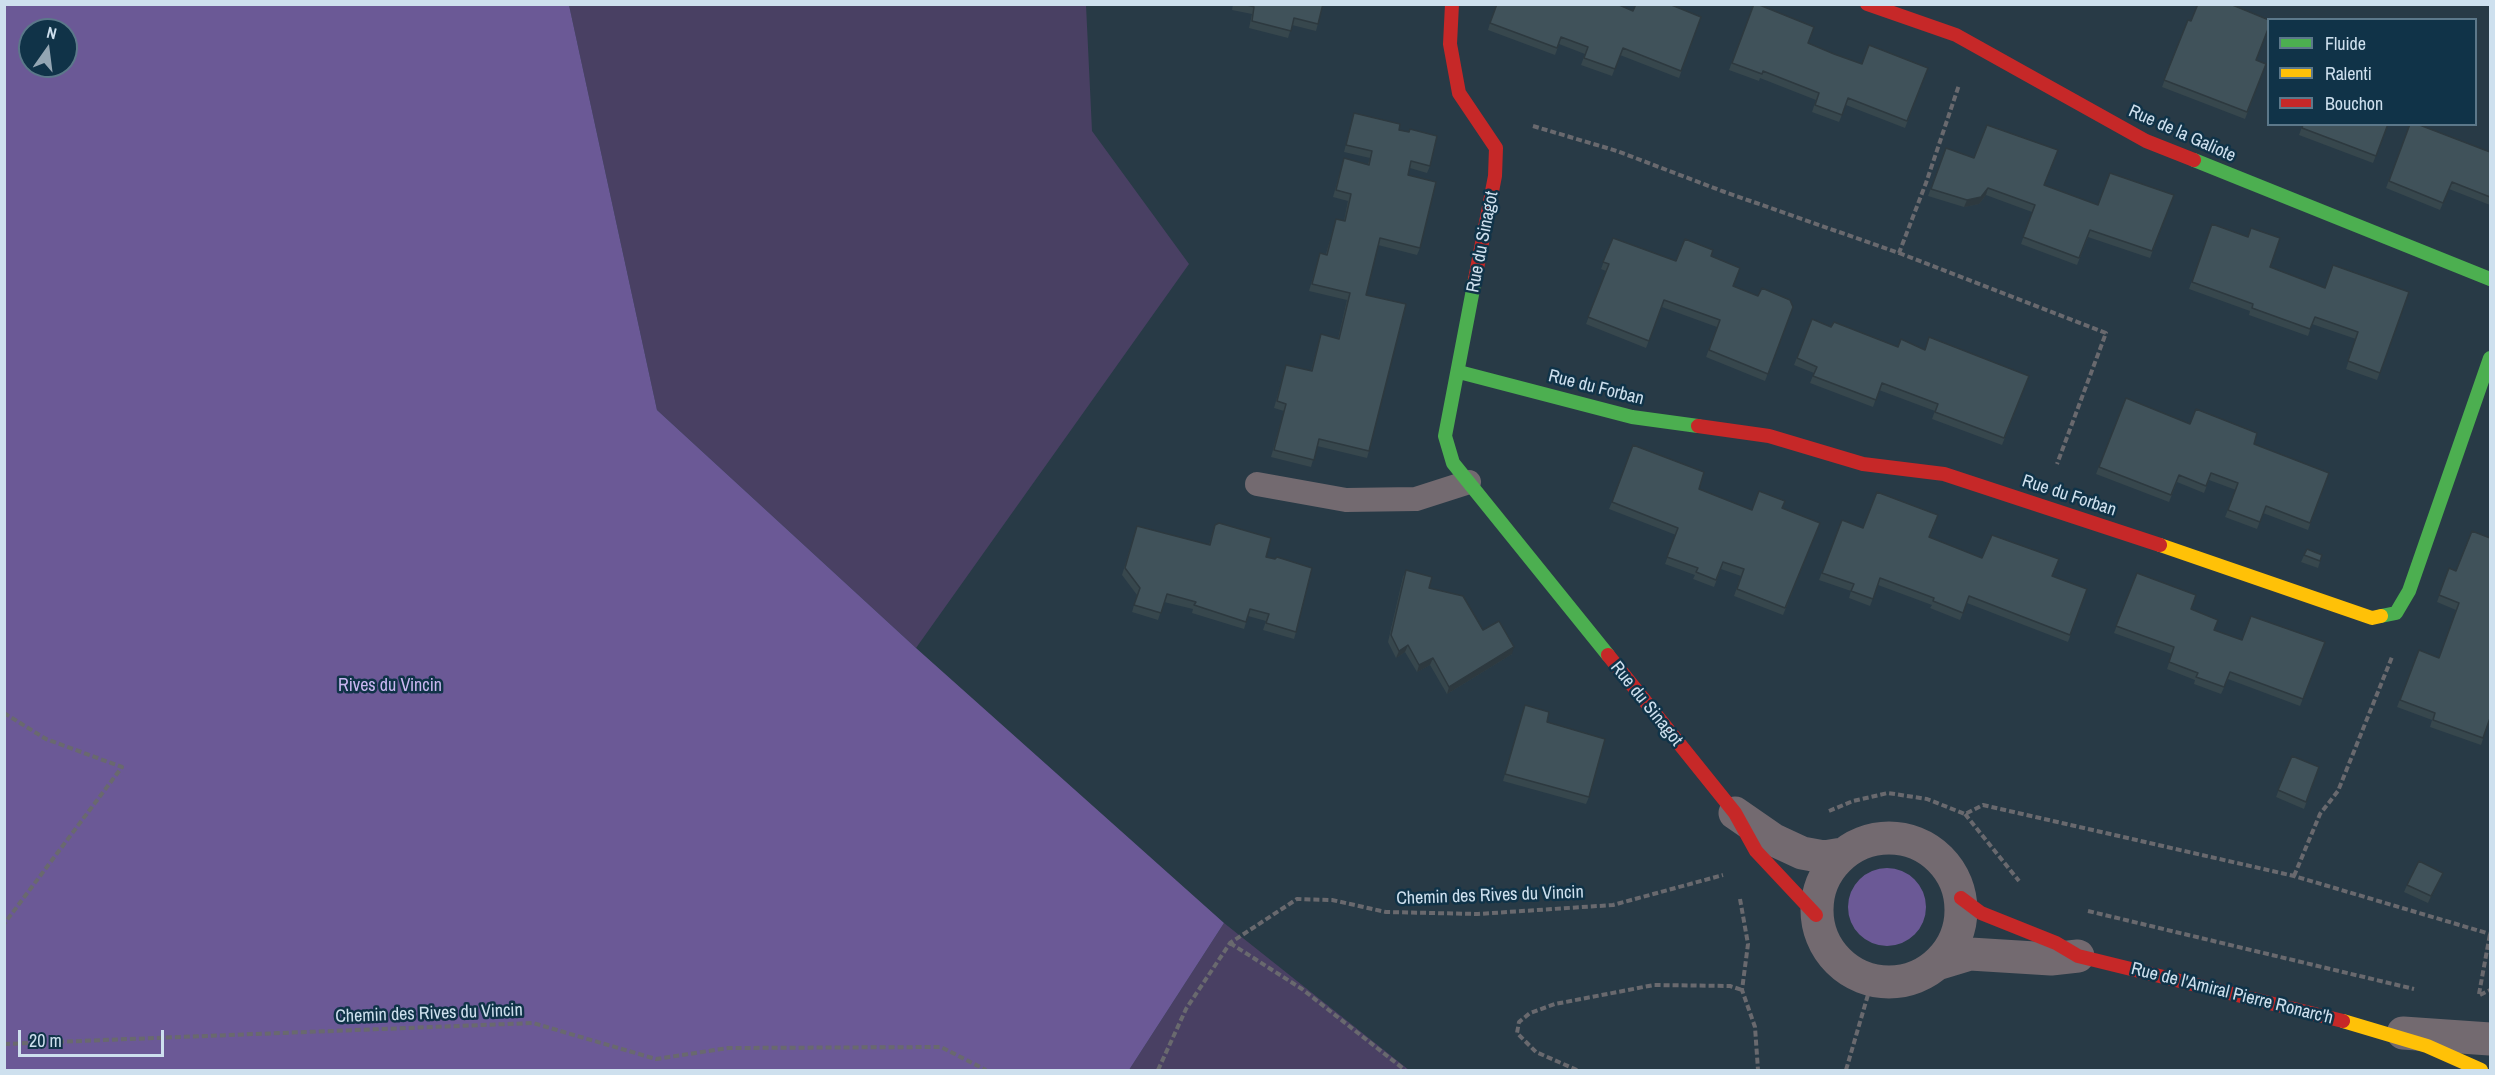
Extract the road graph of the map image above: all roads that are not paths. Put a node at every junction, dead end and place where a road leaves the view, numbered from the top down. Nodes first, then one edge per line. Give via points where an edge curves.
1 (1452, 4) edge
2 (1867, 4) edge
3 (2490, 279) edge
4 (2490, 358) edge
5 (1459, 372) junction
6 (1469, 482) junction
7 (1257, 484) dead end
8 (1735, 813) joint
9 (1765, 845) junction
10 (1842, 854) junction
11 (1961, 898) junction
12 (1816, 915) junction
13 (2078, 956) junction
14 (1937, 964) junction
15 (2386, 1032) junction
16 (2490, 1039) edge
17 (2481, 1071) edge

1 - 5 street, Rue du Sinagot via 1450,44 1459,93 1496,148 1495,176
2 - 3 street, Rue de la Galiote via 1956,35 2146,141
4 - 5 street, Rue du Forban via 2409,591 2396,613 2372,618 1944,474 1863,464 1769,436 1632,417
5 - 6 street, Rue du Sinagot via 1445,436 1453,463
6 - 7 lane via 1416,499 1369,500 1346,500
6 - 8 street, Rue du Sinagot
8 - 9 street, Rue du Sinagot
9 - 10 street, Rue du Sinagot via 1824,856
9 - 12 street, Rue du Sinagot
10 - 11 street via 1883,837 1905,839 1926,848 1943,862
10 - 12 street via 1821,882
11 - 13 street, Rue de l'Amiral Pierre Ronarc'h via 1981,913
11 - 14 street via 1960,924 1952,946
12 - 14 street via 1821,938 1833,957 1851,972 1872,981 1896,982 1918,976
13 - 14 street, Rue de l'Amiral Pierre Ronarc'h via 2050,959 1970,954
13 - 15 street, Rue de l'Amiral Pierre Ronarc'h
15 - 16 street, Rue de l'Amiral Pierre Ronarc'h
15 - 17 street, Rue de l'Amiral Pierre Ronarc'h

